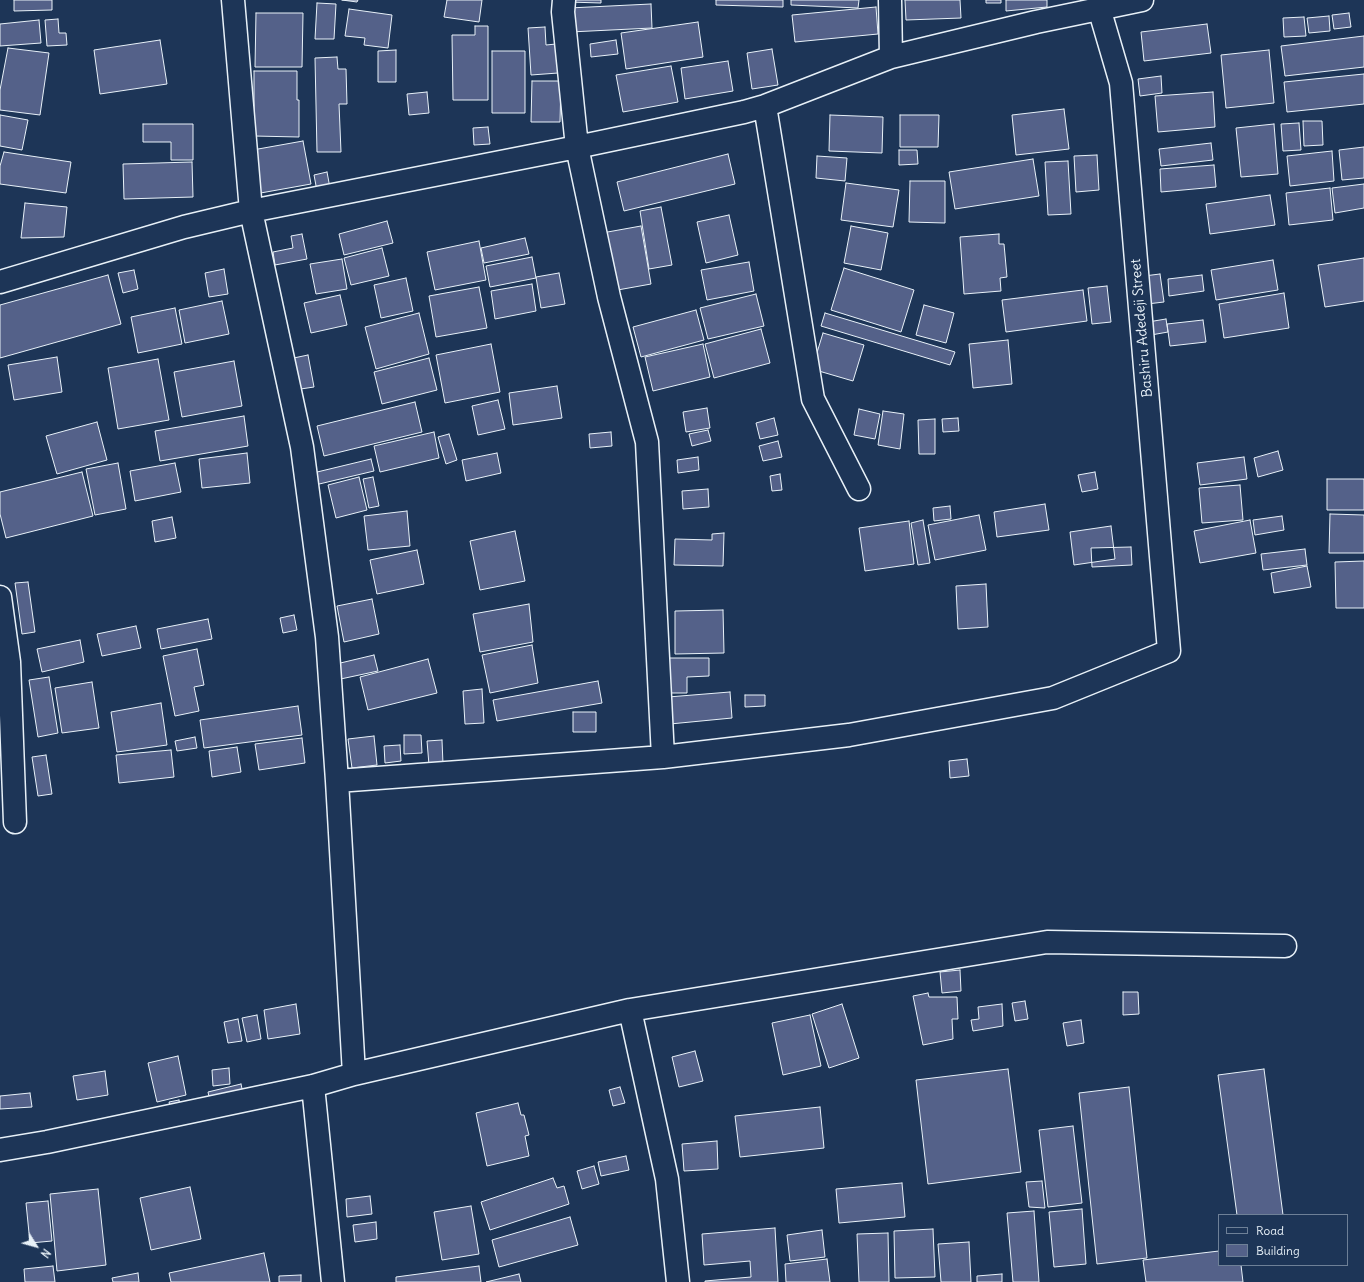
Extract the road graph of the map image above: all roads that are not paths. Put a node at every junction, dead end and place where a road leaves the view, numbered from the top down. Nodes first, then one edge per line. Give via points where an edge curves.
1 (233, 0) edge
2 (564, 0) edge
3 (890, 0) edge
4 (1142, 0) edge
5 (1099, 8) junction
6 (891, 57) junction
7 (765, 106) junction
8 (577, 147) junction
9 (251, 211) junction
10 (0, 282) edge
11 (859, 489) dead end
12 (0, 597) edge
13 (663, 757) junction
14 (337, 782) junction
15 (15, 822) dead end
16 (1285, 946) dead end
17 (630, 1010) junction
18 (354, 1074) junction
19 (313, 1086) junction
20 (0, 1150) edge
21 (333, 1282) edge
22 (678, 1282) edge

1 - 9 street
2 - 8 street
3 - 6 street
4 - 5 street
5 - 6 street
5 - 13 street, Bashiru Adedeji Street via 1121,83 1170,651 1053,698 849,735
6 - 7 street
7 - 8 street
7 - 11 street via 813,399
8 - 9 street
8 - 13 street via 609,297 647,442
9 - 10 street via 184,227
9 - 14 street via 302,447 327,637
12 - 15 street via 10,662
13 - 14 street
14 - 18 street
16 - 17 street via 1047,942
17 - 18 street
17 - 22 street via 667,1179
18 - 19 street
19 - 20 street
19 - 21 street

